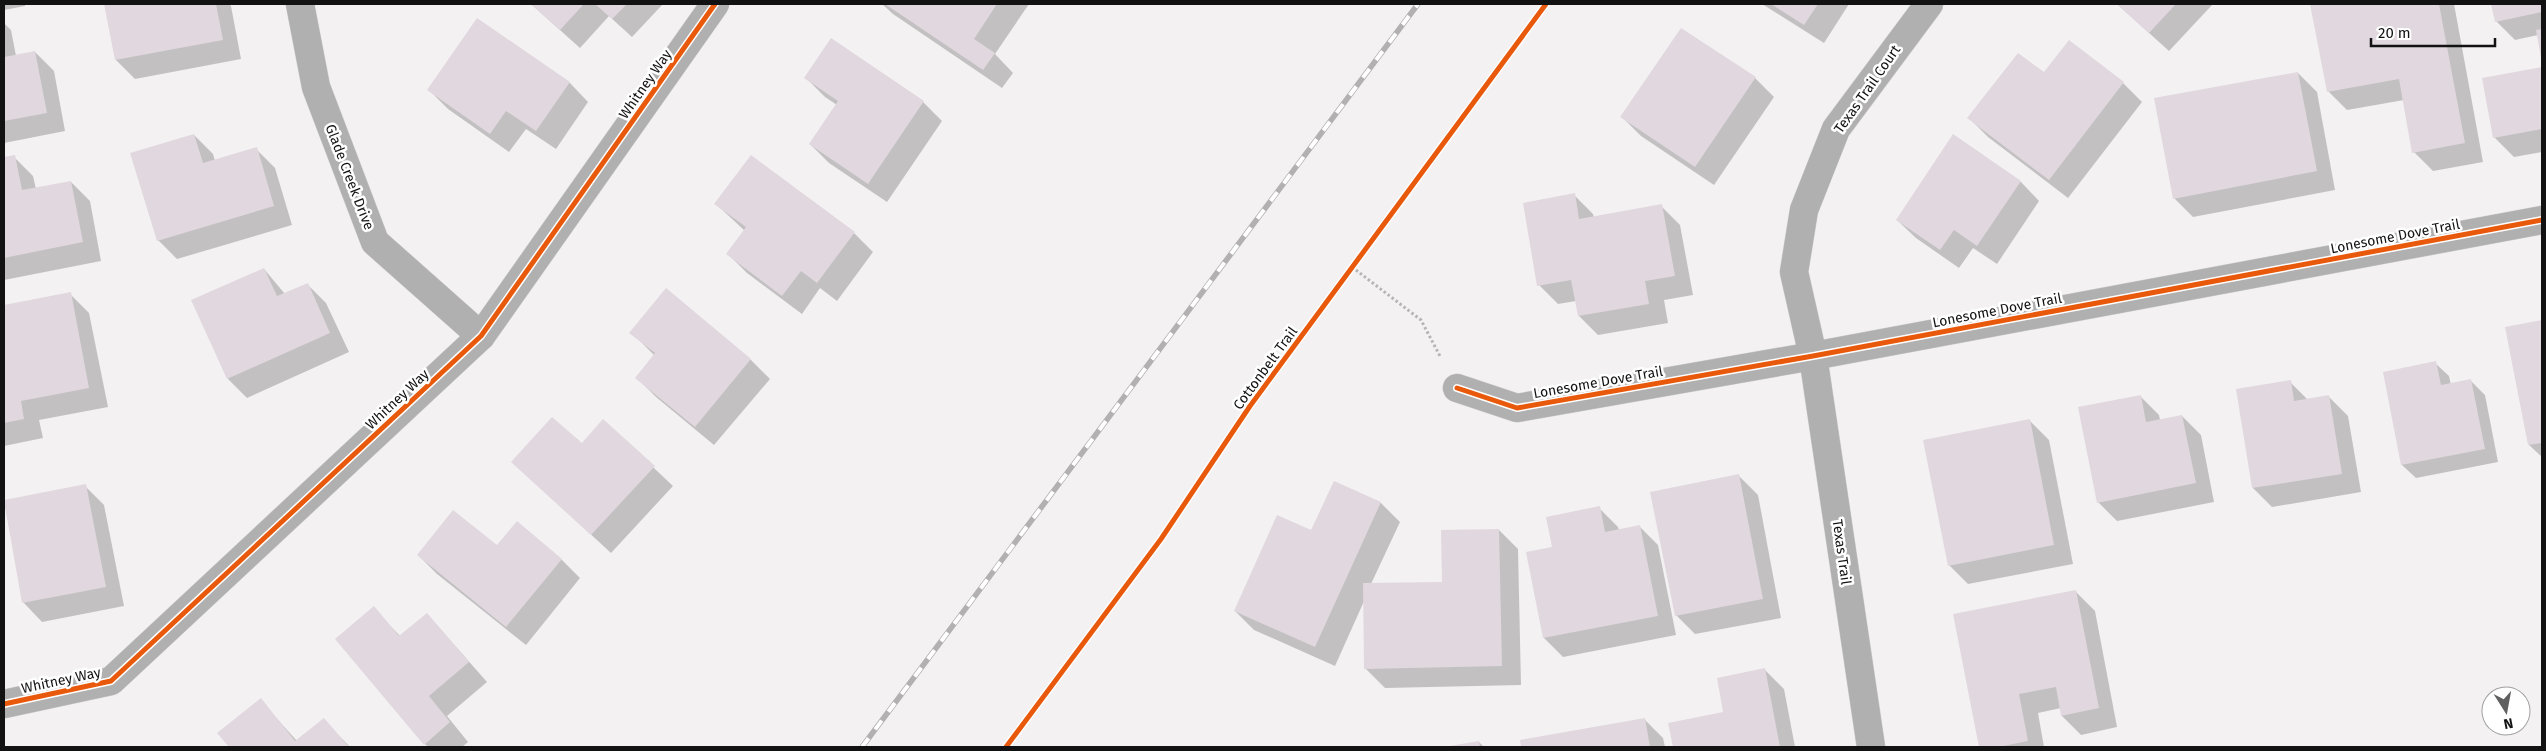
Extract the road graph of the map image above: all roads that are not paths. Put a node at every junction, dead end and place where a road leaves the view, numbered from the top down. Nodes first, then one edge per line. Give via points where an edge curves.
1 (300, 4) edge
2 (715, 4) edge
3 (1929, 4) edge
4 (2542, 220) edge
5 (481, 336) junction
6 (1813, 356) junction
7 (1456, 388) road end
8 (4, 704) edge
9 (1871, 747) edge

1 - 5 street, Glade Creek Drive via 316,87 375,242
2 - 5 street, Whitney Way
3 - 6 street, Texas Trail Court via 1836,129 1804,210 1794,272
4 - 6 street, Lonesome Dove Trail
5 - 8 street, Whitney Way via 110,681
6 - 7 street, Lonesome Dove Trail via 1517,408
6 - 9 street, Texas Trail

